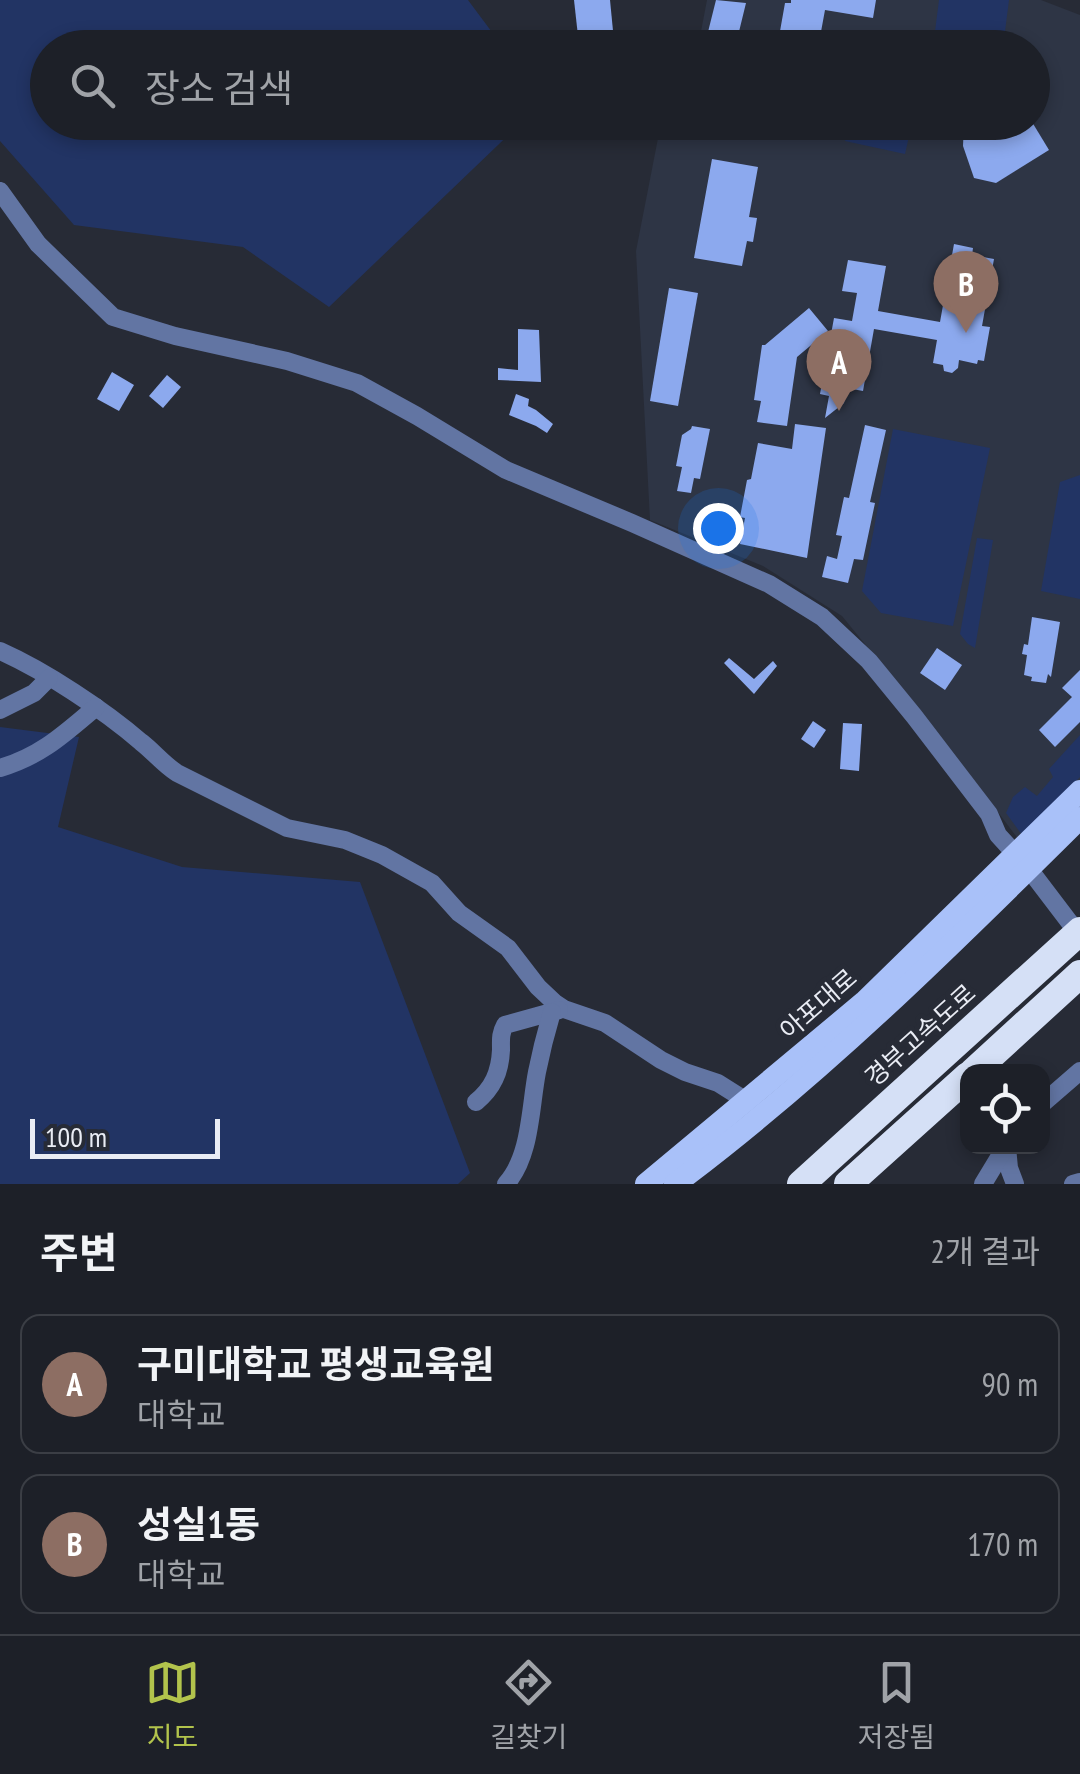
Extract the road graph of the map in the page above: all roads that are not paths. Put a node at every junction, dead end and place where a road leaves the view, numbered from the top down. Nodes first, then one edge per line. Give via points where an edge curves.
1 (0, 192) edge
2 (0, 651) edge
3 (49, 678) junction
4 (96, 707) junction
5 (0, 710) edge
6 (0, 768) edge
7 (1080, 791) edge
8 (1080, 818) edge
9 (1022, 862) junction
10 (1080, 934) edge
11 (1080, 974) edge
12 (558, 1010) junction
13 (981, 1064) edge
14 (1080, 1071) edge
15 (960, 1083) edge
16 (1050, 1097) edge
17 (476, 1102) dead end
18 (755, 1107) junction
19 (1002, 1154) edge
20 (1007, 1154) edge
21 (506, 1184) edge
22 (646, 1184) edge
23 (675, 1184) edge
24 (801, 1184) edge
25 (848, 1184) edge
26 (983, 1184) edge
27 (1015, 1184) edge

1 - 9 street via 38,244 113,317 357,383 506,470 768,584 822,617 914,716
2 - 3 street
3 - 4 street
3 - 5 street
4 - 6 street via 53,744
4 - 12 street via 177,773 287,828 345,840 432,883 459,913 508,948
7 - 9 main road
8 - 9 main road
9 - 10 street
9 - 18 main road, 아포대로 via 885,1008
10 - 24 highway, 경부고속도로
11 - 13 highway
12 - 17 street via 506,1025 499,1070
12 - 18 street via 605,1023
12 - 21 street via 537,1072 522,1158
14 - 16 street
15 - 25 highway
18 - 22 main road, 아포대로
18 - 23 main road, 아포대로
19 - 26 street
20 - 27 street

